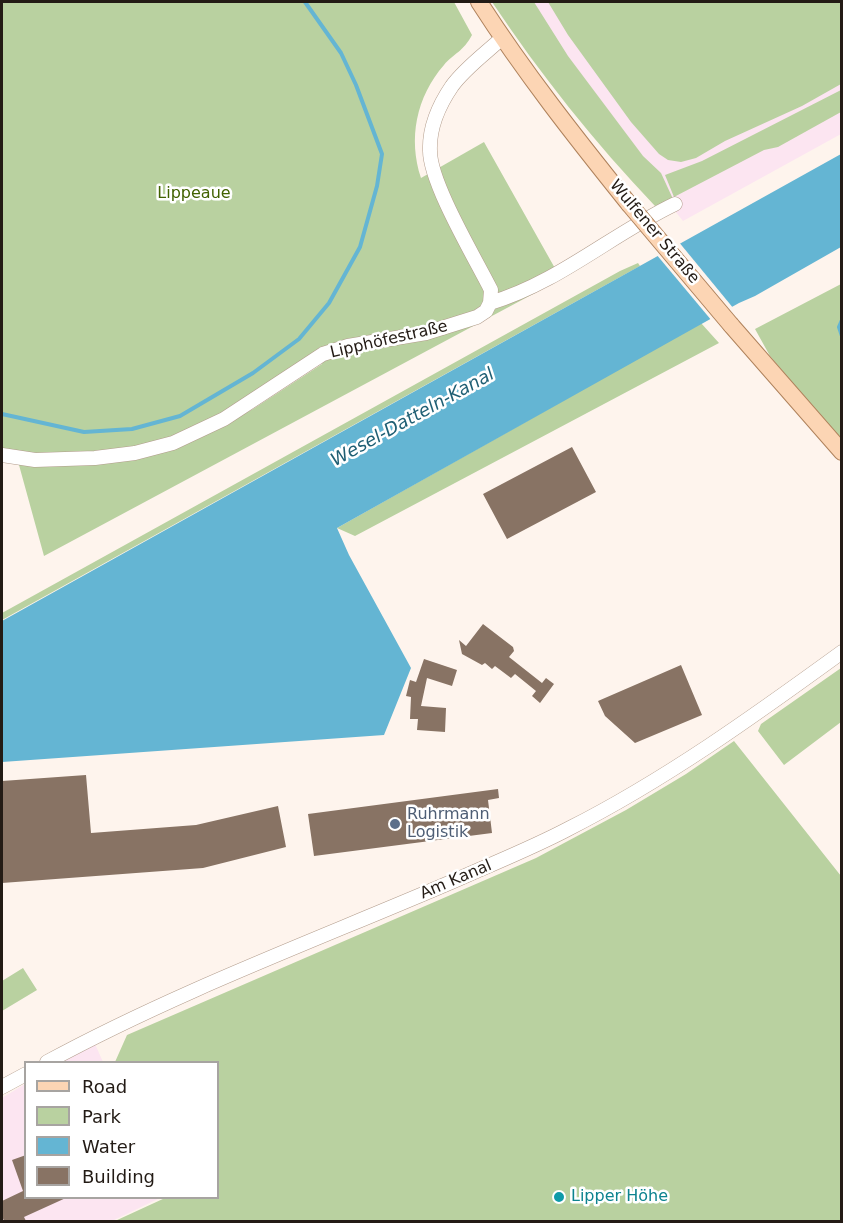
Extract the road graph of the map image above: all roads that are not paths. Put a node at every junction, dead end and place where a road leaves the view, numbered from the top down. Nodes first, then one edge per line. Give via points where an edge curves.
1 (479, 2) edge
2 (502, 38) junction
3 (675, 204) dead end
4 (490, 303) junction
5 (842, 452) edge
6 (2, 455) edge
7 (842, 652) edge
8 (49, 1061) edge
9 (24, 1075) edge
10 (2, 1087) edge

1 - 2 main road, Wulfener Straße
2 - 4 street via 453,84 439,107 429,152 444,197 491,290
2 - 5 main road, Wulfener Straße, bridge via 629,204
3 - 4 street, Lipphöfestraße via 516,295
4 - 6 street, Lipphöfestraße via 482,314 460,323 323,354 224,419 165,445 83,459 35,460
7 - 8 street, Am Kanal via 737,728 568,829 160,1005
9 - 10 street

